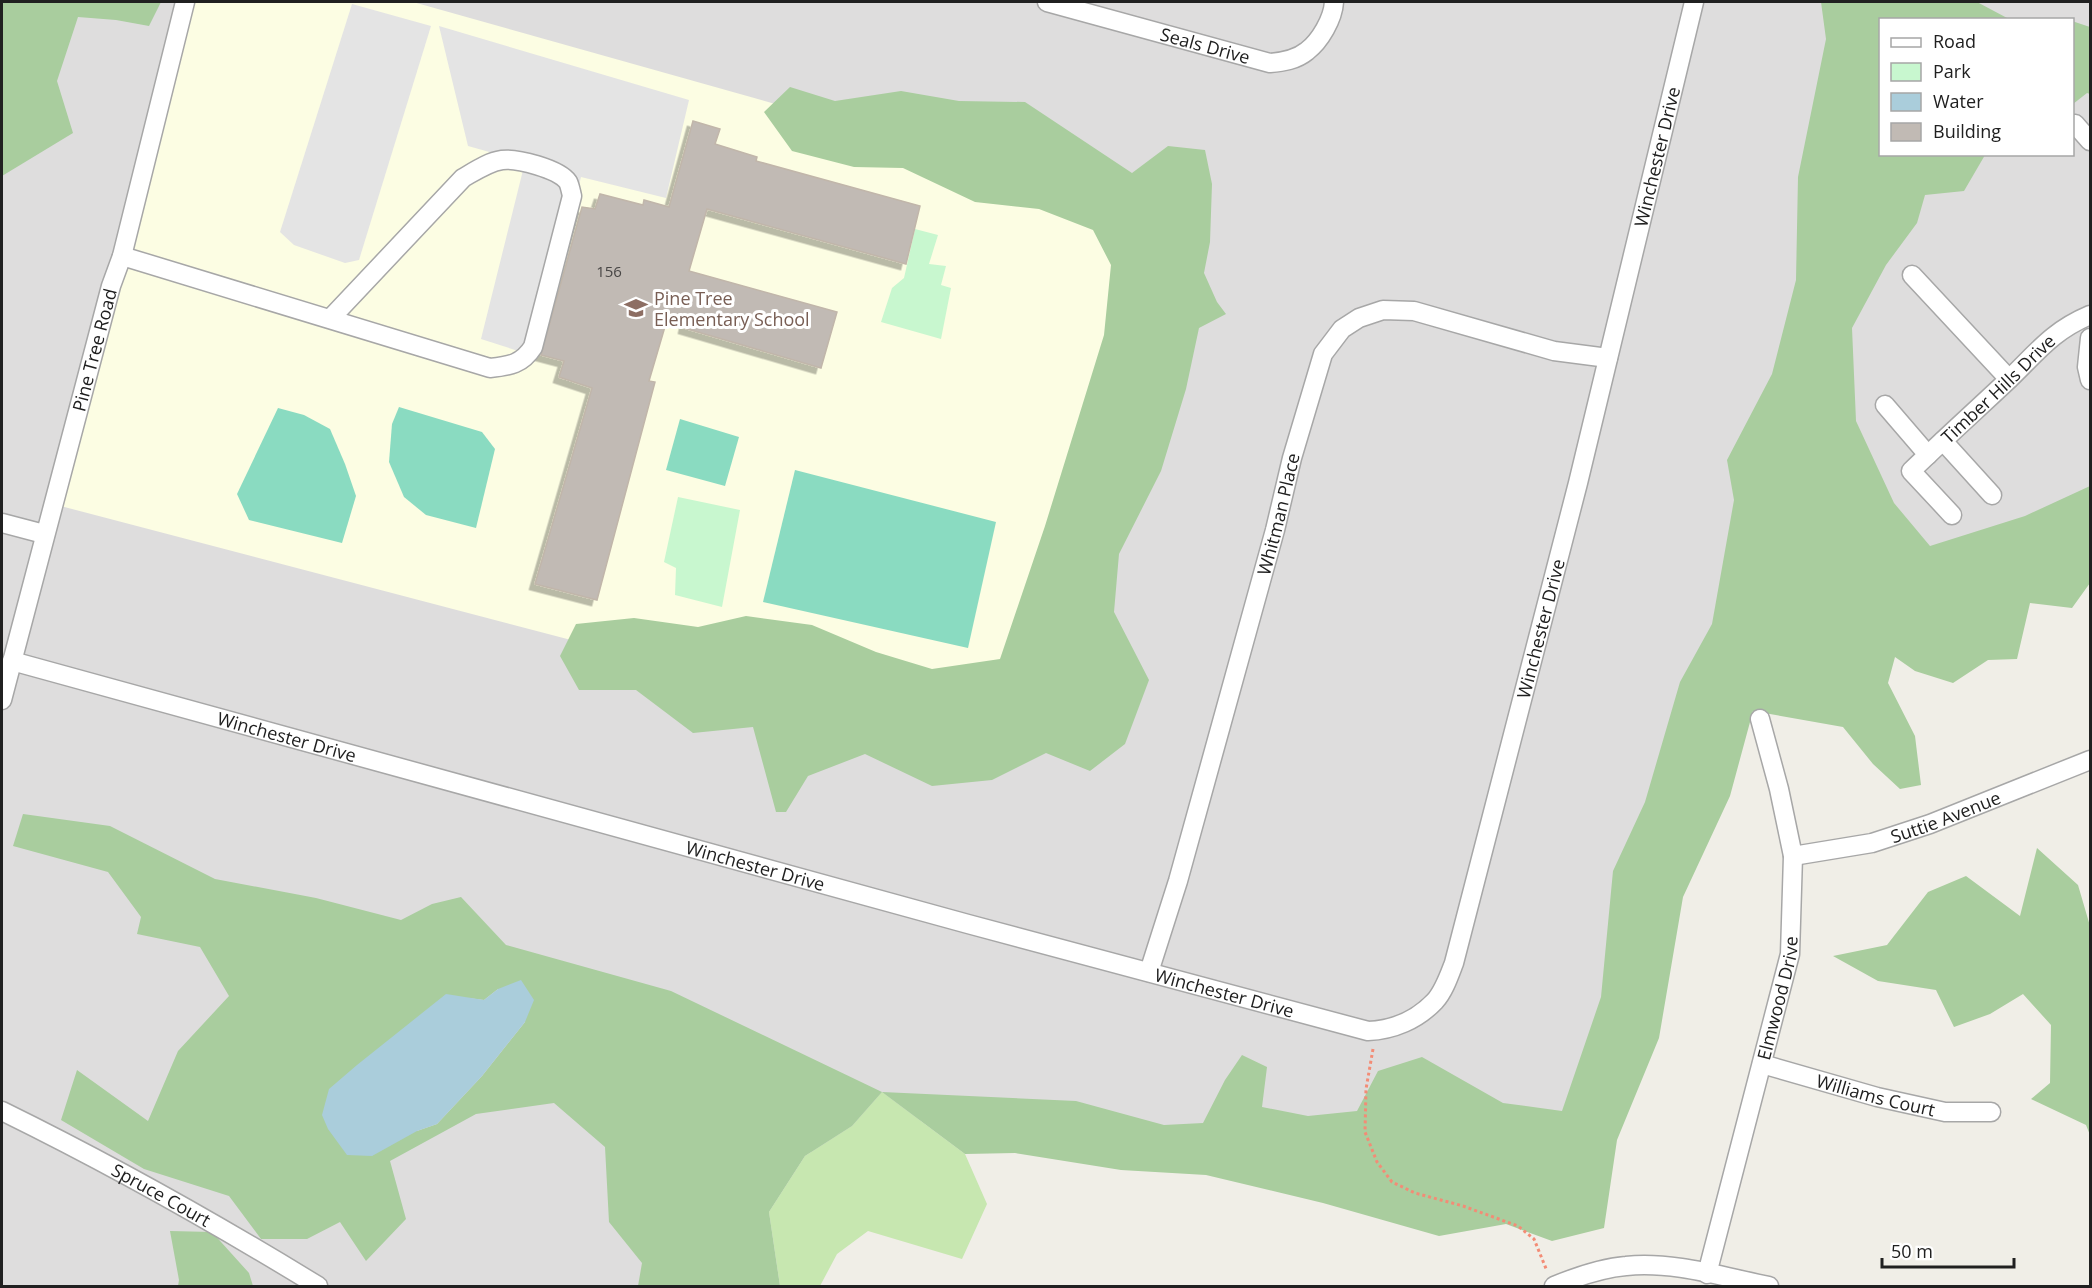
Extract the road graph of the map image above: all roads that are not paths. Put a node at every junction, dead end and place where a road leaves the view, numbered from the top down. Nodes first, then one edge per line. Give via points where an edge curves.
1 (185, 2) edge
2 (1047, 2) edge
3 (1334, 2) edge
4 (1694, 2) edge
5 (2075, 124) dead end
6 (2091, 141) edge
7 (122, 256) junction
8 (1912, 275) dead end
9 (2091, 315) edge
10 (330, 319) junction
11 (2091, 338) edge
12 (1608, 358) junction
13 (2010, 379) junction
14 (2091, 380) edge
15 (1885, 405) dead end
16 (1943, 441) junction
17 (1928, 455) junction
18 (1992, 495) dead end
19 (1952, 515) dead end
20 (2, 523) edge
21 (44, 534) junction
22 (12, 661) junction
23 (2, 700) edge
24 (1760, 719) dead end
25 (2091, 760) edge
26 (1793, 856) junction
27 (1149, 972) junction
28 (1762, 1064) junction
29 (2, 1111) edge
30 (1991, 1112) dead end
31 (1707, 1274) junction
32 (1552, 1282) edge
33 (318, 1287) edge
34 (1769, 1287) edge

1 - 7 street, Pine Tree Road
2 - 3 street, Seals Drive via 1270,63 1288,61 1307,51 1325,28
4 - 12 street, Winchester Drive
5 - 6 street
7 - 10 street
7 - 21 street, Pine Tree Road
8 - 13 street
9 - 13 street, Timber Hills Drive via 2047,340
10 - 10 street via 490,368 512,366 534,347 572,196 568,183 555,172 520,160 502,160 479,168 463,178
11 - 14 street via 2087,367
12 - 27 street, Whitman Place via 1554,351 1414,311 1383,310 1342,329 1323,354
12 - 27 street, Winchester Drive via 1454,963 1435,1001 1407,1022 1368,1031
13 - 16 street, Timber Hills Drive
15 - 17 street
16 - 17 street, Timber Hills Drive
16 - 18 street
17 - 19 street, Timber Hills Drive via 1911,471
20 - 21 street
21 - 22 street, Pine Tree Road
22 - 23 street, Pine Tree Road
22 - 27 street, Winchester Drive
24 - 26 street, Elmwood Drive
25 - 26 street, Suttie Avenue via 1872,843
26 - 28 street, Elmwood Drive via 1790,954
28 - 30 street, Williams Court via 1877,1098 1945,1112
28 - 31 street, Elmwood Drive
29 - 33 street, Spruce Court via 99,1160
31 - 32 street via 1664,1266 1626,1266
31 - 34 street

